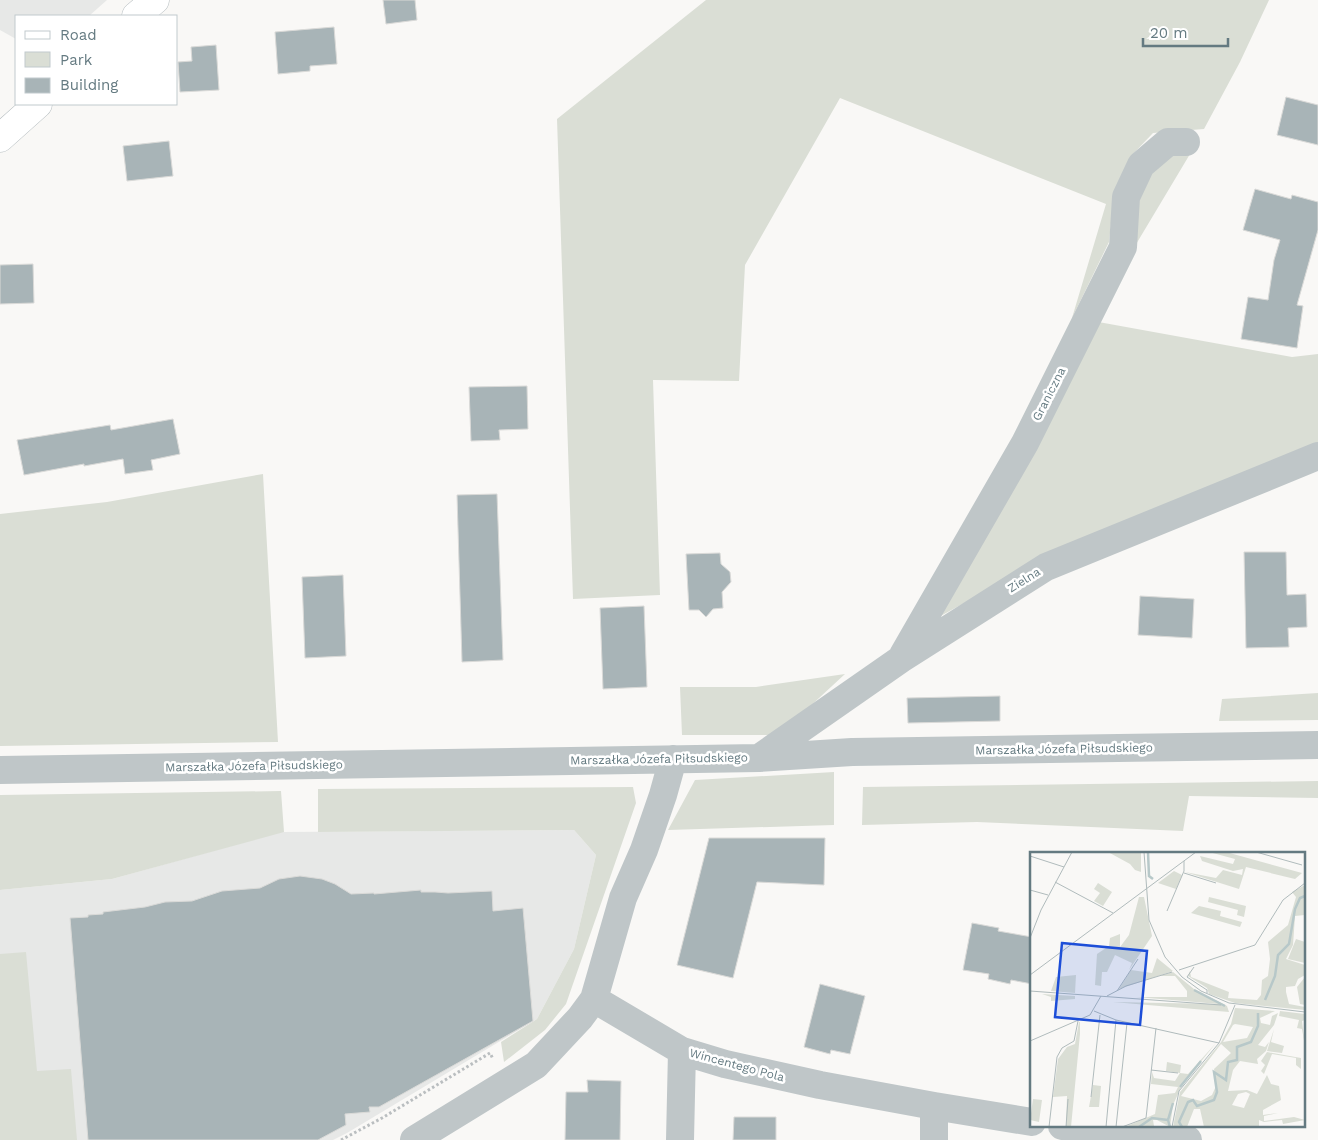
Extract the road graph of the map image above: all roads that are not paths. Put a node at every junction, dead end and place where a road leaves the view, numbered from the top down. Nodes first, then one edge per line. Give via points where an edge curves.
1 (155, 0) edge
2 (137, 15) edge
3 (37, 105) edge
4 (0, 138) edge
5 (1186, 142) dead end
6 (1318, 456) edge
7 (900, 659) junction
8 (1318, 745) edge
9 (673, 758) junction
10 (759, 758) junction
11 (0, 770) edge
12 (594, 999) junction
13 (682, 1051) junction
14 (934, 1106) junction
15 (1030, 1122) edge
16 (1070, 1128) edge
17 (1103, 1136) edge
18 (414, 1140) edge
19 (680, 1140) edge
20 (934, 1140) edge
21 (1188, 1140) edge

1 - 2 main road
3 - 4 main road
5 - 7 street, Graniczna via 1168,142 1141,165 1126,198 1123,247 1025,443
6 - 7 street, Zielna via 1046,566
7 - 10 street, Zielna
8 - 10 street, Marszałka Józefa Piłsudskiego via 852,752
9 - 10 street, Marszałka Józefa Piłsudskiego
9 - 11 street, Marszałka Józefa Piłsudskiego
9 - 12 street via 644,850 623,898
12 - 13 street, Wincentego Pola
12 - 18 street via 536,1065
13 - 14 street, Wincentego Pola via 787,1078
13 - 19 street
14 - 15 street, Wincentego Pola
14 - 20 street
16 - 17 street
17 - 21 street

